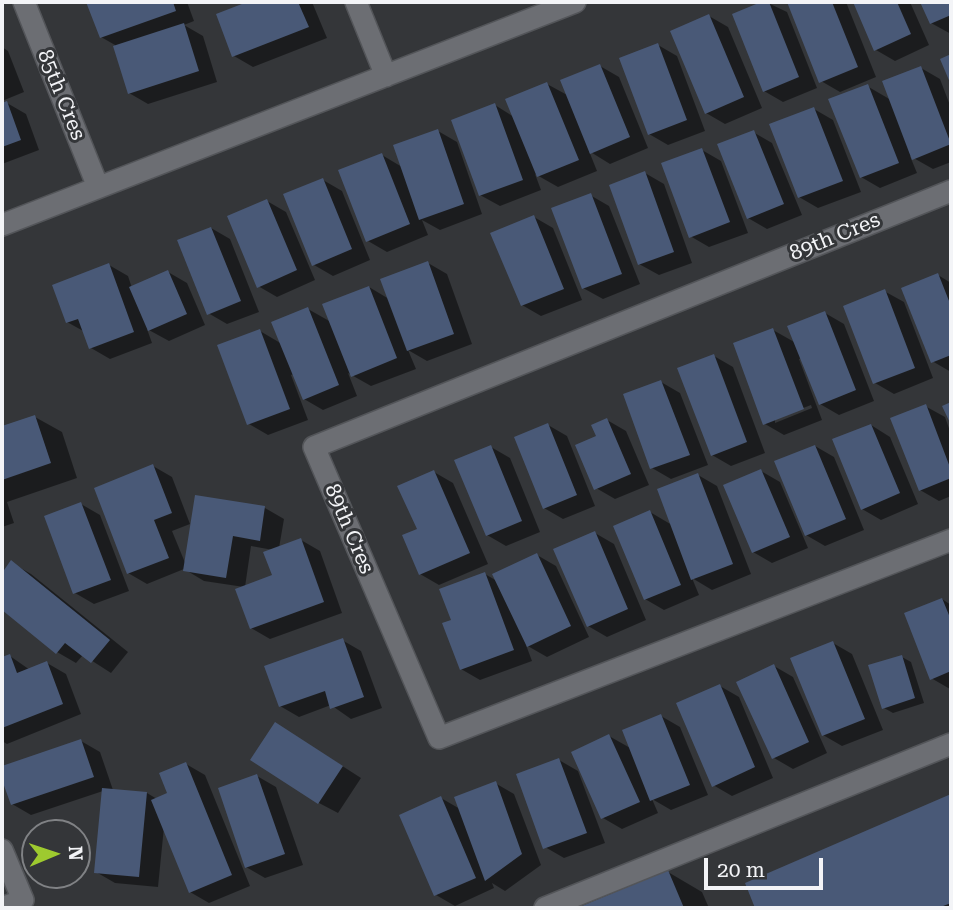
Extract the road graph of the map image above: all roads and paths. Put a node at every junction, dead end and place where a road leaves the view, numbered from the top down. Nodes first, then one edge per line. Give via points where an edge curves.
1 (24, 2) edge
2 (356, 2) edge
3 (575, 2) edge
4 (386, 76) junction
5 (98, 187) junction
6 (951, 191) edge
7 (2, 225) edge
8 (951, 540) edge
9 (951, 744) edge
10 (2, 850) edge
11 (2, 908) edge
12 (545, 908) edge

1 - 5 street, 85th Cres
2 - 4 street
3 - 4 street
4 - 5 street
5 - 7 street
6 - 8 street, 89th Cres via 314,447 439,738
9 - 12 street
10 - 11 street via 23,900

